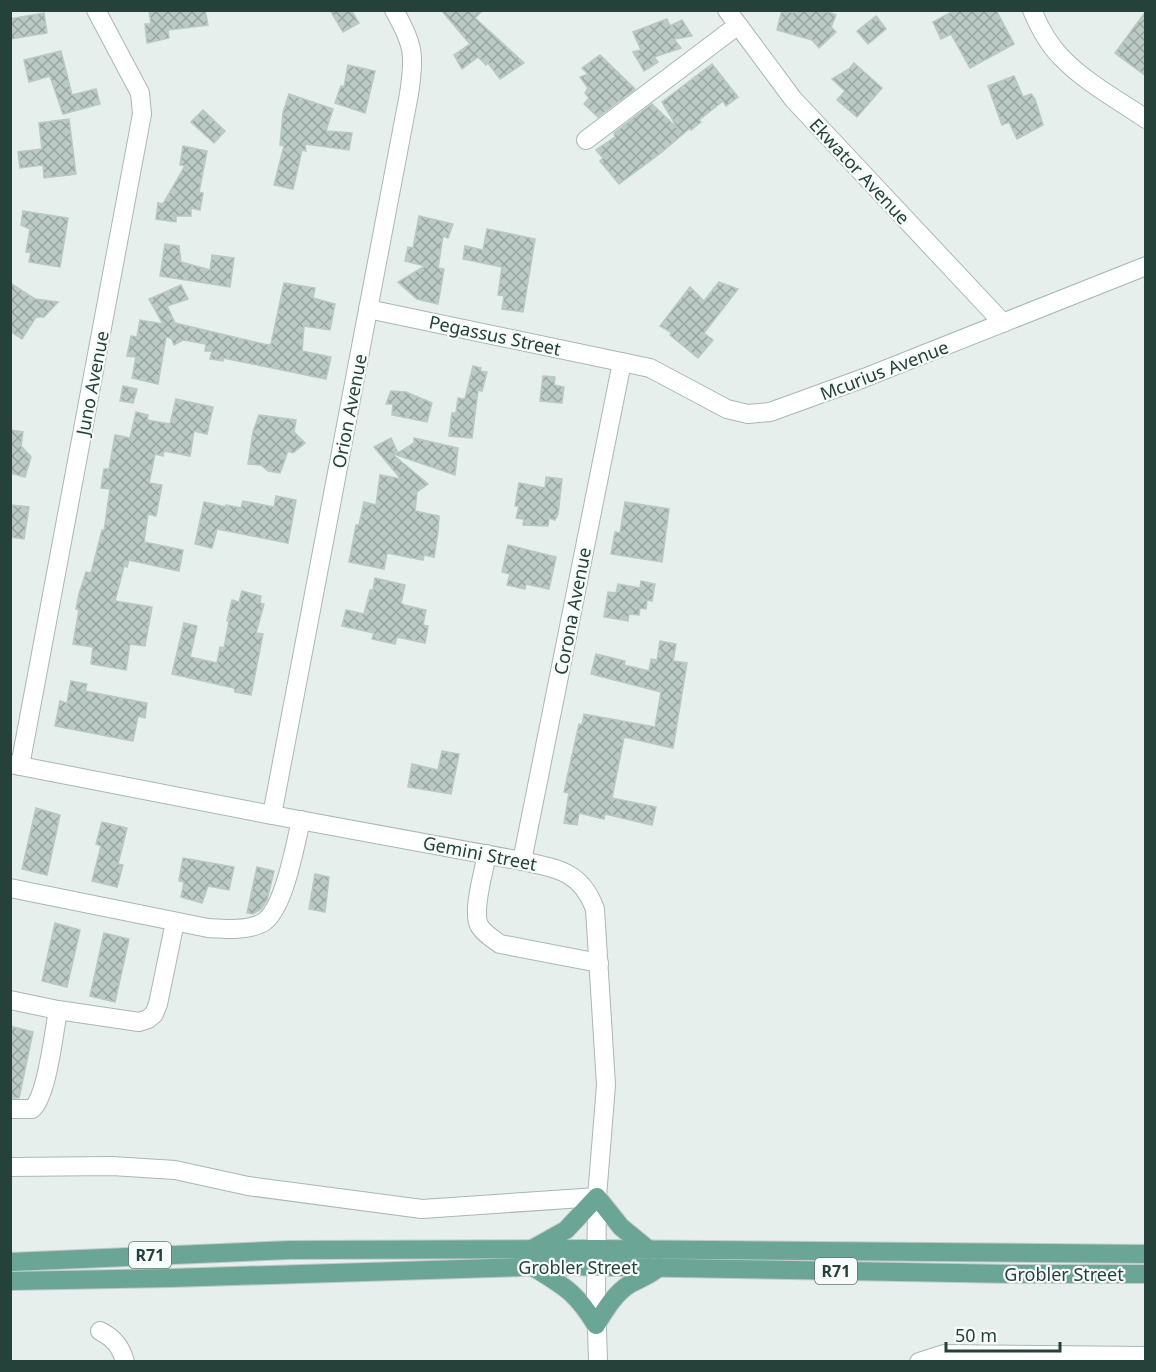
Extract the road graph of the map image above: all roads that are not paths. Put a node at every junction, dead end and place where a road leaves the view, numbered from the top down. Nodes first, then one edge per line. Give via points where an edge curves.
1 (96, 10) edge
2 (394, 10) edge
3 (1032, 10) edge
4 (732, 18) edge
5 (1146, 119) edge
6 (586, 140) dead end
7 (1146, 266) edge
8 (368, 309) junction
9 (1003, 323) junction
10 (622, 362) junction
11 (15, 765) edge
12 (272, 815) junction
13 (301, 820) junction
14 (487, 854) junction
15 (522, 861) junction
16 (10, 888) edge
17 (175, 922) junction
18 (599, 963) junction
19 (10, 1000) edge
20 (58, 1010) junction
21 (10, 1109) edge
22 (10, 1167) edge
23 (597, 1197) junction
24 (649, 1250) junction
25 (1146, 1254) edge
26 (596, 1257) junction
27 (531, 1258) junction
28 (10, 1262) edge
29 (659, 1267) junction
30 (1146, 1274) edge
31 (10, 1281) edge
32 (596, 1325) junction
33 (100, 1331) dead end
34 (1146, 1356) edge
35 (125, 1362) edge
36 (598, 1362) edge
37 (918, 1362) edge

1 - 11 street, Juno Avenue via 140,93 142,114
2 - 8 street, Orion Avenue via 409,37 413,64
3 - 5 street via 1060,56
4 - 6 street
4 - 9 street, Ekwator Avenue via 793,99
7 - 9 street, Mcurius Avenue
8 - 10 street, Pegassus Street
8 - 12 street, Orion Avenue
9 - 10 street, Mcurius Avenue via 778,410 757,414 727,409 650,368
10 - 15 street, Corona Avenue
11 - 12 street, Gemini Street
12 - 13 street, Gemini Street
13 - 14 street, Gemini Street
13 - 17 street via 281,896 267,919 260,924 225,929
14 - 15 street, Gemini Street
14 - 18 street via 476,911 479,924 489,936 500,944
15 - 18 street, Gemini Street via 570,874 590,895 595,909
16 - 17 street
17 - 20 street via 158,1004 148,1019 139,1022
18 - 23 street, Gemini Street via 606,1085
19 - 20 street
20 - 21 street via 40,1100 32,1109
22 - 23 street via 175,1170 248,1186 422,1209
23 - 24 main road via 621,1227
23 - 26 street, Gemini Street
23 - 27 main road via 566,1230
24 - 25 main road, Grobler Street / R71
24 - 26 main road, Grobler Street / R71
26 - 27 main road, Grobler Street / R71
26 - 29 main road, Grobler Street / R71
26 - 32 street, Gemini Street
27 - 28 main road, Grobler Street / R71 via 290,1250
27 - 31 main road, Grobler Street / R71 via 390,1272
27 - 32 main road via 569,1289
29 - 30 main road, Grobler Street / R71
29 - 32 main road via 620,1291
32 - 36 street, Gemini Street
33 - 35 street via 121,1349
34 - 37 street via 944,1354

